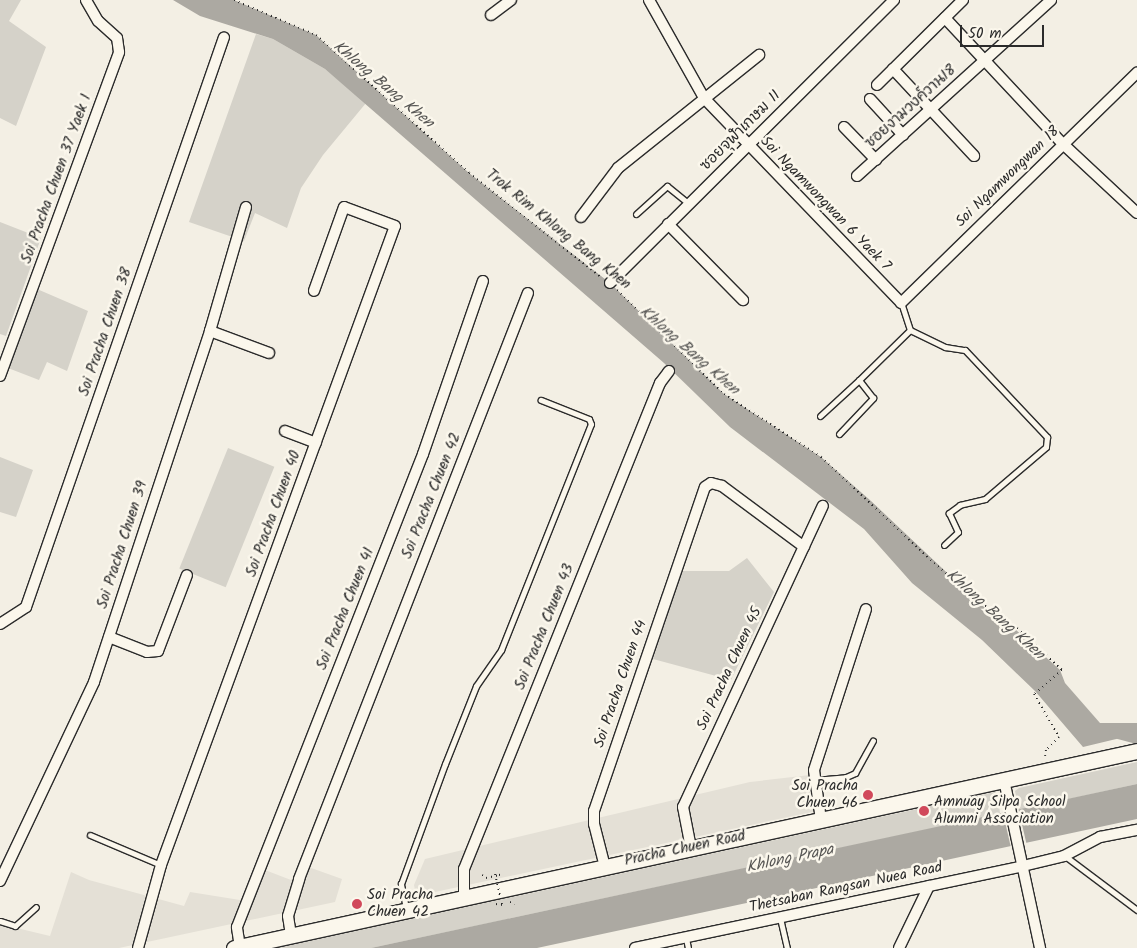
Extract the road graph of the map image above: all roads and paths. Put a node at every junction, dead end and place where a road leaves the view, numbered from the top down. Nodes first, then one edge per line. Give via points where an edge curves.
1 (86, 0) edge
2 (234, 0) edge
3 (511, 0) edge
4 (649, 0) edge
5 (963, 0) edge
6 (1052, 0) edge
7 (891, 1) edge
8 (492, 15) dead end
9 (945, 18) junction
10 (224, 36) dead end
11 (759, 55) dead end
12 (985, 61) junction
13 (893, 70) junction
14 (1137, 73) edge
15 (877, 85) dead end
16 (704, 98) junction
17 (870, 99) dead end
18 (930, 110) junction
19 (844, 127) dead end
20 (903, 135) junction
21 (1063, 144) junction
22 (748, 146) junction
23 (974, 156) dead end
24 (876, 160) junction
25 (857, 176) dead end
26 (689, 204) junction
27 (246, 207) dead end
28 (1137, 213) edge
29 (636, 214) dead end
30 (581, 217) dead end
31 (668, 224) junction
32 (483, 281) dead end
33 (610, 283) junction
34 (314, 291) dead end
35 (528, 294) dead end
36 (743, 300) dead end
37 (901, 303) junction
38 (910, 330) junction
39 (210, 331) junction
40 (269, 353) dead end
41 (669, 371) dead end
42 (0, 376) edge
43 (860, 380) junction
44 (541, 400) dead end
45 (820, 416) dead end
46 (285, 431) dead end
47 (839, 434) dead end
48 (316, 443) junction
49 (823, 506) dead end
50 (944, 544) dead end
51 (804, 547) junction
52 (187, 575) dead end
53 (866, 609) dead end
54 (0, 624) edge
55 (109, 637) junction
56 (873, 741) dead end
57 (1137, 751) edge
58 (1045, 756) dead end
59 (813, 780) junction
60 (1004, 780) junction
61 (821, 820) junction
62 (1137, 830) edge
63 (90, 835) dead end
64 (691, 848) junction
65 (1064, 856) junction
66 (1022, 862) junction
67 (161, 865) junction
68 (605, 867) junction
69 (482, 875) dead end
70 (0, 882) edge
71 (929, 886) junction
72 (464, 897) junction
73 (502, 905) dead end
74 (36, 907) dead end
75 (406, 910) junction
76 (1137, 910) edge
77 (780, 918) junction
78 (0, 921) edge
79 (291, 935) junction
80 (686, 937) junction
81 (237, 947) edge
82 (903, 947) edge
83 (138, 948) edge
84 (634, 948) edge
85 (688, 948) edge
86 (787, 948) edge
87 (1040, 948) edge

1 - 42 street, Soi Pracha Chuen 37 Yaek 1 via 98,21 116,38 119,52
2 - 33 path, Trok Rim Khlong Bang Khen via 316,35 469,173
3 - 8 street
4 - 16 street, Soi Ngamwongwan 6 Yaek 7
5 - 9 street
6 - 12 street, ซอยงามวงค์วาน18
7 - 22 street, ซอยจุฬาเกษม 11
9 - 12 street
9 - 13 street
10 - 54 street, Soi Pracha Chuen 38 via 26,607
11 - 16 street
12 - 18 street, ซอยงามวงค์วาน18
12 - 21 street
13 - 15 street
13 - 18 street
14 - 21 street, Soi Ngamwongwan 18
16 - 22 street, Soi Ngamwongwan 6 Yaek 7
16 - 30 street via 618,168
17 - 20 street
18 - 20 street, ซอยงามวงค์วาน18
18 - 23 street
19 - 24 street
20 - 24 street, ซอยงามวงค์วาน18
21 - 28 street
21 - 37 street, Soi Ngamwongwan 18
22 - 26 street, ซอยจุฬาเกษม 11
22 - 37 street, Soi Ngamwongwan 6 Yaek 7
24 - 25 street, ซอยงามวงค์วาน18
26 - 29 lane via 667,186
26 - 31 street, ซอยจุฬาเกษม 11
27 - 39 street, Soi Pracha Chuen 39
31 - 33 street, ซอยจุฬาเกษม 11
31 - 36 street
32 - 81 street, Soi Pracha Chuen 41 via 423,454 237,927
33 - 58 path, Trok Rim Khlong Bang Khen via 724,394 821,457 934,563 1016,628 1062,670 1034,694 1059,738 1046,750
34 - 48 street, Soi Pracha Chuen 40 via 344,207 395,226
35 - 79 street, Soi Pracha Chuen 42 via 299,879 288,916
37 - 38 lane
38 - 43 lane
38 - 50 lane via 945,347 965,350 1047,437 1046,447 985,499 960,505 949,513 958,532
39 - 40 street
39 - 55 street, Soi Pracha Chuen 39
41 - 72 street, Soi Pracha Chuen 43 via 660,383 464,869
43 - 45 lane
43 - 47 lane via 873,398
44 - 75 lane via 589,419 591,424 501,650 476,686 445,764 401,884
46 - 48 street
48 - 67 street, Soi Pracha Chuen 40
49 - 51 street, Soi Pracha Chuen 45
51 - 64 street, Soi Pracha Chuen 45 via 682,807
51 - 68 street, Soi Pracha Chuen 44 via 722,486 711,483 705,487 592,818
52 - 55 street via 158,651 147,652
53 - 59 street
55 - 70 street, Soi Pracha Chuen 39 via 94,682
56 - 59 lane via 855,773 846,778
57 - 60 main road, Pracha Chuen Road
59 - 61 street
60 - 61 main road, Pracha Chuen Road
60 - 66 street
61 - 64 main road, Pracha Chuen Road
62 - 65 street, Thetsaban Rangsan Nuea Road via 1100,837
63 - 67 lane
64 - 68 main road, Pracha Chuen Road
65 - 66 street, Thetsaban Rangsan Nuea Road
65 - 76 lane
66 - 71 street, Thetsaban Rangsan Nuea Road
66 - 87 street
67 - 83 street, Soi Pracha Chuen 40
68 - 72 main road, Pracha Chuen Road
69 - 73 path, bridge via 486,878 500,875 495,874
71 - 77 street, Thetsaban Rangsan Nuea Road
71 - 82 street
72 - 75 main road, Pracha Chuen Road
74 - 78 lane via 15,926
75 - 79 main road, Pracha Chuen Road
77 - 80 street, Thetsaban Rangsan Nuea Road
77 - 86 lane
79 - 81 main road, Pracha Chuen Road
80 - 84 street, Thetsaban Rangsan Nuea Road
80 - 85 lane

